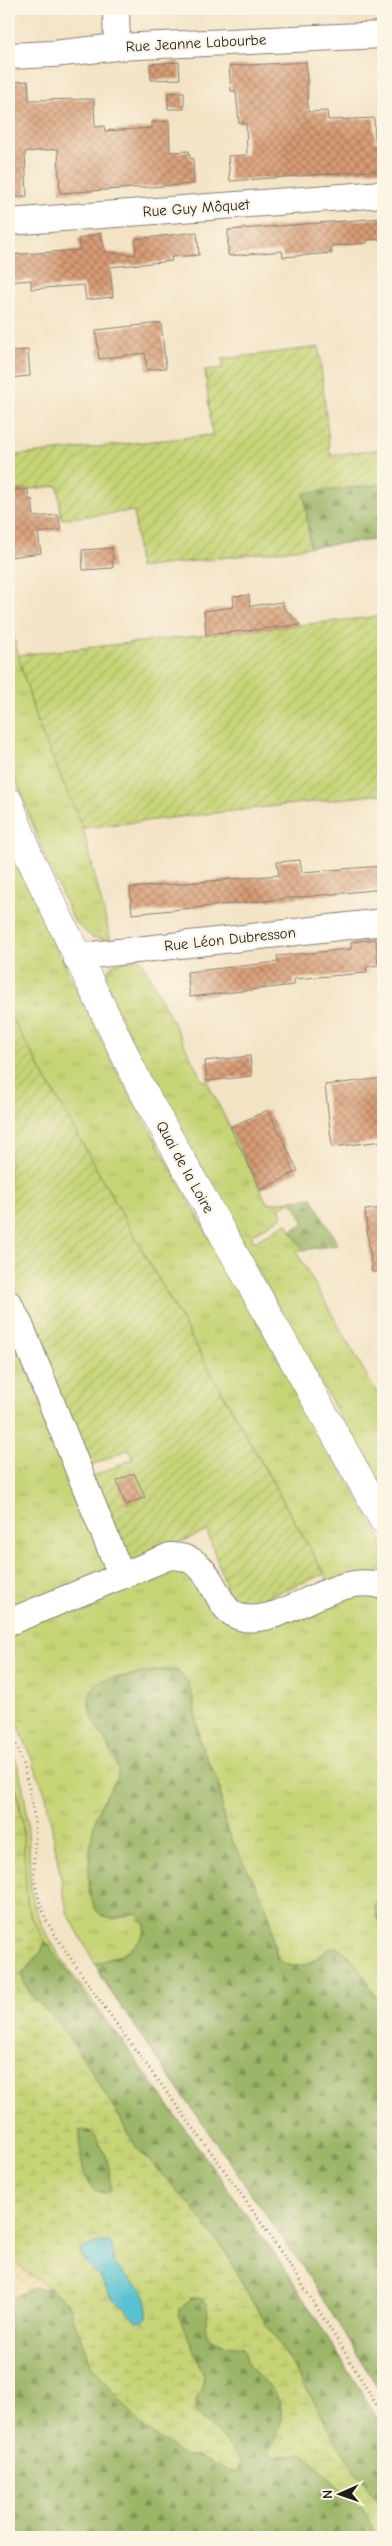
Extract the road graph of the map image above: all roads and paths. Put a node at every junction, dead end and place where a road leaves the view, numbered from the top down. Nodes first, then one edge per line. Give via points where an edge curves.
1 (116, 9) edge
2 (383, 35) edge
3 (117, 47) junction
4 (9, 56) edge
5 (383, 194) edge
6 (9, 222) edge
7 (9, 802) edge
8 (383, 922) edge
9 (77, 960) junction
10 (9, 1304) edge
11 (383, 1520) edge
12 (120, 1575) junction
13 (383, 1586) edge
14 (9, 1622) edge
15 (9, 1726) edge
16 (383, 2416) edge

1 - 3 street
2 - 3 street, Rue Jeanne Labourbe
3 - 4 street, Rue Jeanne Labourbe
5 - 6 street, Rue Guy Môquet
7 - 9 main road, Quai de la Loire via 28,856
8 - 9 street, Rue Léon Dubresson via 92,955
9 - 11 main road, Quai de la Loire via 139,1084
10 - 12 street via 82,1473
12 - 13 street via 170,1556 186,1557 201,1567 230,1611 241,1618 252,1619 265,1617 335,1589 371,1583
12 - 14 street
15 - 16 path via 32,1801 34,1873 40,1906 47,1922 254,2212

